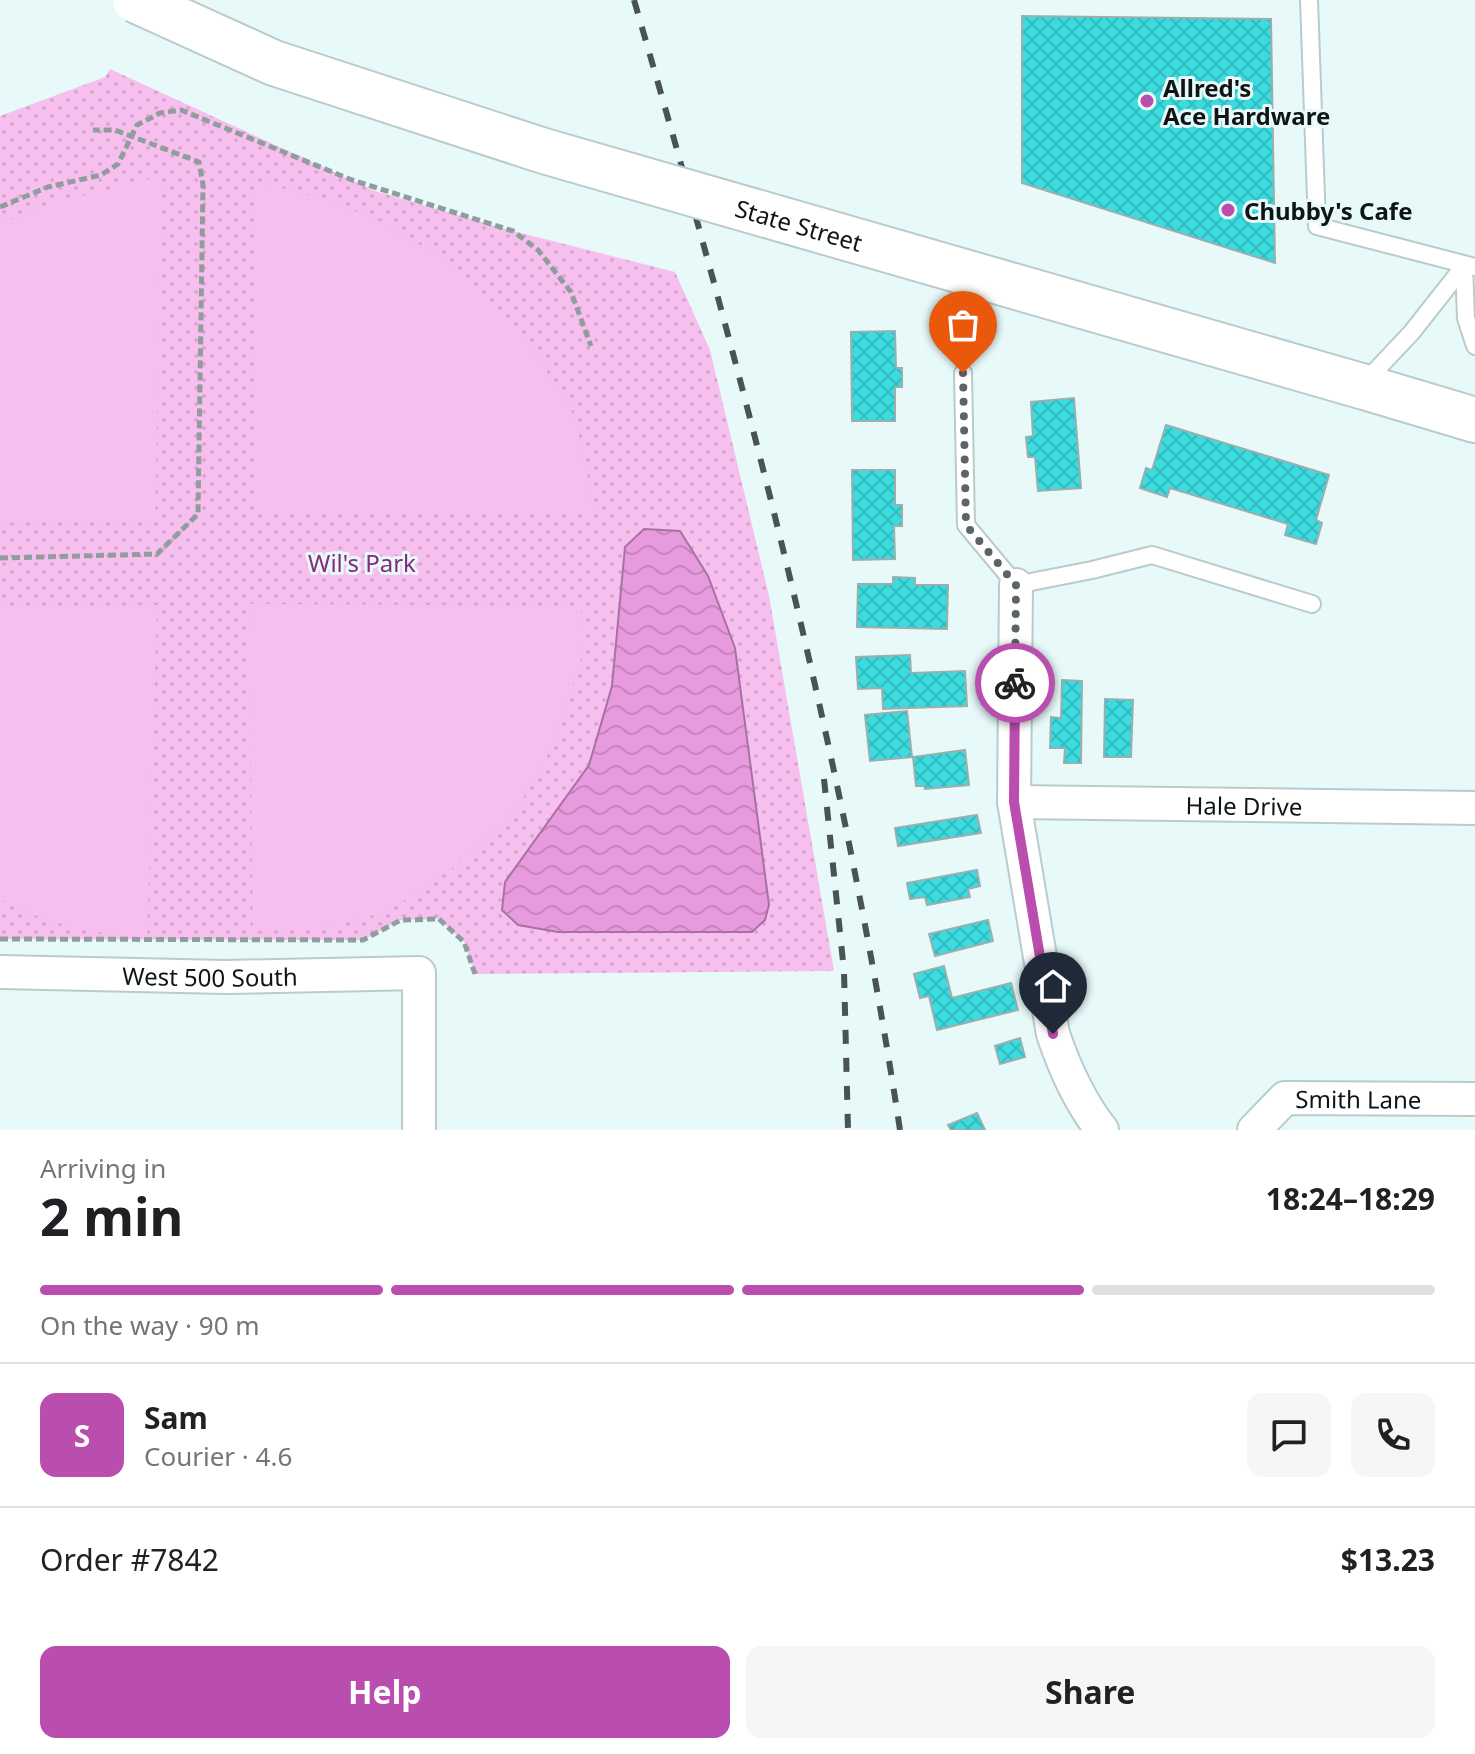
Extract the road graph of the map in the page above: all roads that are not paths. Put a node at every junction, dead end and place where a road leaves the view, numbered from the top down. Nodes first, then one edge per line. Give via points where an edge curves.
1 (135, 0) edge
2 (1309, 0) edge
3 (1469, 267) edge
4 (1475, 346) edge
5 (963, 373) dead end
6 (1361, 386) junction
7 (1475, 420) edge
8 (1016, 585) junction
9 (1312, 604) dead end
10 (1014, 802) junction
11 (1475, 808) edge
12 (0, 972) edge
13 (1475, 1099) edge
14 (419, 1130) edge
15 (1102, 1130) edge
16 (1254, 1130) edge

1 - 6 main road, State Street, bridge via 274,63 544,151
2 - 3 lane via 1317,226
3 - 4 lane via 1466,318
3 - 6 lane
5 - 8 lane via 966,525
6 - 7 main road, State Street
8 - 9 lane via 1152,555
8 - 10 street
10 - 11 street, Hale Drive
10 - 15 street via 1053,1034 1080,1099
12 - 14 street, West 500 South via 226,977 419,973
13 - 16 street, Smith Lane via 1285,1098

